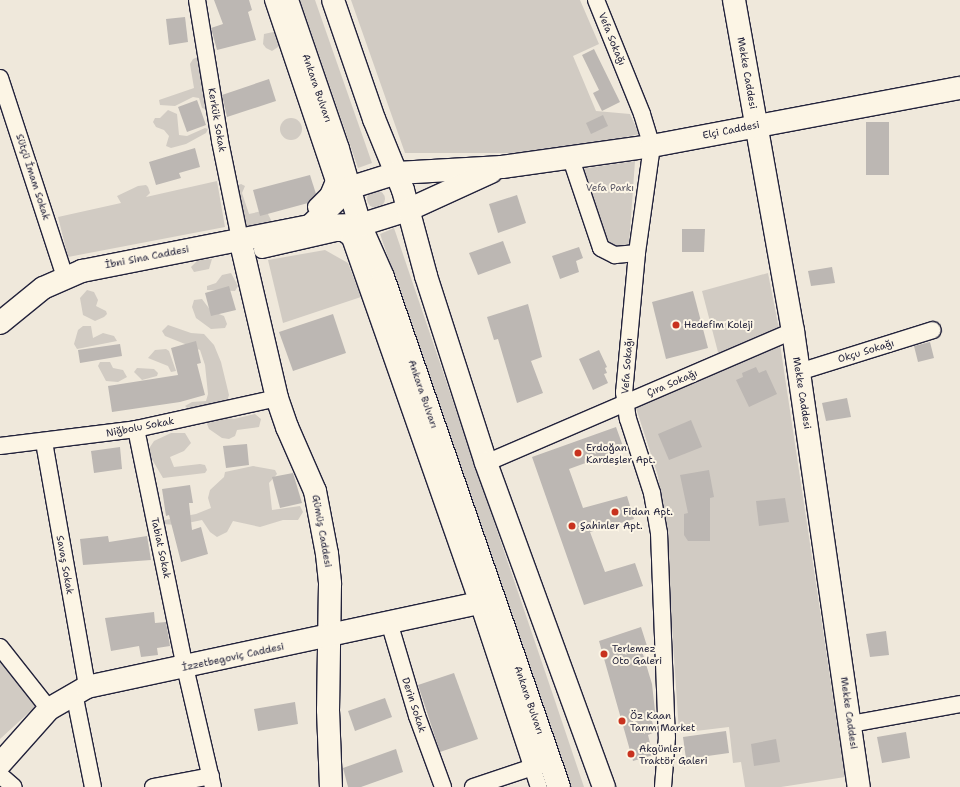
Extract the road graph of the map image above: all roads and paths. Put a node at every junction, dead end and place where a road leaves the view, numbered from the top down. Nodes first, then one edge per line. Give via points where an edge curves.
1 (198, 0) edge
2 (273, 0) edge
3 (287, 0) edge
4 (333, 0) edge
5 (596, 0) edge
6 (734, 0) edge
7 (0, 78) edge
8 (960, 88) edge
9 (756, 125) junction
10 (652, 146) junction
11 (570, 156) junction
12 (502, 167) junction
13 (397, 173) junction
14 (349, 188) junction
15 (408, 210) junction
16 (312, 217) junction
17 (360, 225) junction
18 (240, 239) junction
19 (262, 250) dead end
20 (637, 252) junction
21 (65, 277) junction
22 (0, 323) edge
23 (933, 330) dead end
24 (793, 331) junction
25 (799, 372) junction
26 (277, 398) junction
27 (625, 403) junction
28 (136, 429) junction
29 (44, 442) junction
30 (0, 446) edge
31 (486, 463) junction
32 (486, 602) junction
33 (389, 622) junction
34 (331, 636) junction
35 (0, 647) edge
36 (185, 667) junction
37 (80, 690) junction
38 (960, 704) edge
39 (49, 709) junction
40 (851, 724) junction
41 (0, 764) edge
42 (542, 765) junction
43 (0, 775) edge
44 (212, 781) edge
45 (14, 787) edge
46 (93, 787) edge
47 (153, 787) edge
48 (331, 787) edge
49 (443, 787) edge
50 (473, 787) edge
51 (540, 787) edge
52 (560, 787) edge
53 (604, 787) edge
54 (663, 787) edge
55 (859, 787) edge

1 - 18 street, Kerkük Sokak via 220,141
2 - 16 street via 334,181 328,195
3 - 14 street, Ankara Bulvarı
4 - 13 street via 374,118
5 - 10 street, Vefa Sokağı via 642,114
6 - 9 street, Mekke Caddesi
7 - 21 street, Sütçü İmam Sokak
8 - 9 street, Elçi Caddesi
9 - 10 street, Elçi Caddesi
9 - 24 street, Mekke Caddesi
10 - 11 street, Elçi Caddesi
10 - 20 street, Vefa Sokağı
11 - 12 street, Elçi Caddesi
11 - 20 street via 601,248 615,255
12 - 13 street, Elçi Caddesi
12 - 15 street, Elçi Caddesi
13 - 14 street, Elçi Caddesi
13 - 15 street
14 - 16 street
14 - 17 street, Ankara Bulvarı
15 - 17 street, Elçi Caddesi
15 - 31 street via 426,276
16 - 17 street, İbni Sina Caddesi
16 - 18 street, İbni Sina Caddesi
17 - 32 street, Ankara Bulvarı via 383,277
18 - 21 street, İbni Sina Caddesi via 105,265
18 - 26 street, Gümüş Caddesi
19 - 32 street via 336,233 350,238
20 - 27 street, Vefa Sokağı via 624,378
21 - 22 street, İbni Sina Caddesi via 43,288
23 - 25 street, Okçu Sokağı
24 - 25 street, Mekke Caddesi
24 - 27 street, Çıra Sokağı
25 - 40 street, Mekke Caddesi
26 - 28 street, Niğbolu Sokak
26 - 34 street, Gümüş Caddesi via 314,491 320,514 330,584
27 - 31 street, Çıra Sokağı
27 - 54 street, Vefa Sokağı via 651,488 659,533 667,737
28 - 29 street, Niğbolu Sokak
28 - 36 street, Tabiat Sokak
29 - 30 street, Niğbolu Sokak
29 - 37 street, Savaş Sokak
31 - 53 street
32 - 33 street, İzzetbegoviç Caddesi
32 - 42 street, Ankara Bulvarı
33 - 34 street, İzzetbegoviç Caddesi
33 - 49 street, Derin Sokak via 417,716
34 - 36 street, İzzetbegoviç Caddesi
34 - 48 street, Gümüş Caddesi via 328,710
35 - 39 street
36 - 37 street, İzzetbegoviç Caddesi
36 - 44 street, Tabiat Sokak
37 - 39 street, İzzetbegoviç Caddesi
37 - 46 street, Savaş Sokak
38 - 40 street
39 - 41 street, İzzetbegoviç Caddesi
40 - 55 street, Mekke Caddesi
42 - 50 street
42 - 51 street
42 - 52 street, Ankara Bulvarı
43 - 45 street
44 - 47 street

